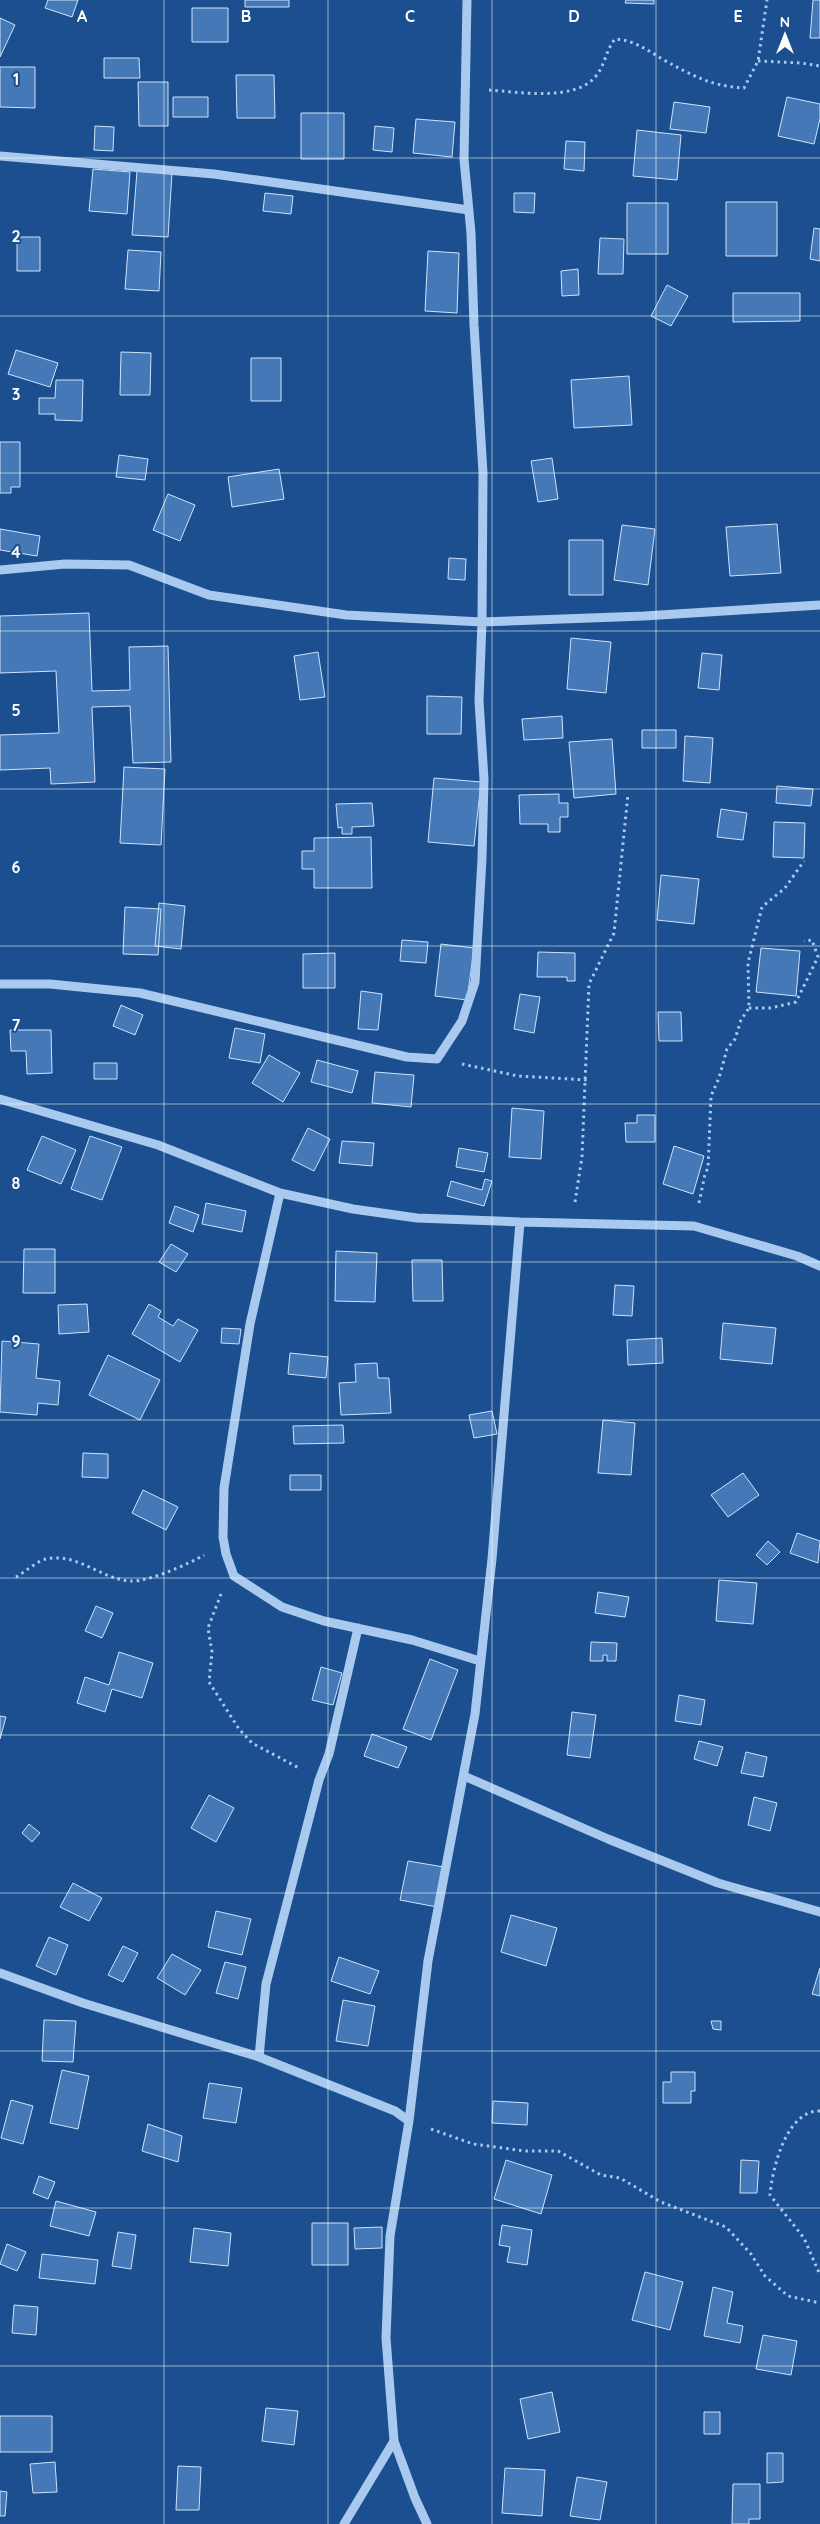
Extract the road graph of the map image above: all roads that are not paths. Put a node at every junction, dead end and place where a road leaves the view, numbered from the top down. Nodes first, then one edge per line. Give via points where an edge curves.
1 (467, 0) edge
2 (0, 156) edge
3 (469, 210) junction
4 (0, 570) edge
5 (820, 605) edge
6 (482, 622) junction
7 (0, 984) edge
8 (0, 1099) edge
9 (280, 1193) junction
10 (520, 1222) junction
11 (820, 1266) edge
12 (358, 1628) junction
13 (480, 1661) junction
14 (464, 1776) junction
15 (820, 1912) edge
16 (0, 1973) edge
17 (259, 2057) junction
18 (410, 2121) junction
19 (394, 2441) junction
20 (344, 2524) edge
21 (427, 2524) edge

1 - 3 street via 464,158
2 - 3 street via 214,174
3 - 6 street via 483,473
4 - 6 street via 65,564 129,565 209,595 346,614
5 - 6 street
6 - 7 street via 479,720 484,779 475,982 462,1021 437,1059 406,1057 140,993 50,984
8 - 9 street via 158,1145
9 - 10 street via 353,1209 417,1218
9 - 12 street via 248,1332 224,1488 226,1554 234,1576 282,1607
10 - 11 street via 694,1226 797,1256
10 - 13 street via 492,1559
12 - 13 street via 412,1640
12 - 17 street via 329,1754 319,1780 266,1984
13 - 14 street
14 - 15 street via 718,1883
14 - 18 street via 428,1961
16 - 17 street via 83,2003
17 - 18 street via 395,2111
18 - 19 street via 390,2236 386,2338
19 - 20 street
19 - 21 street

